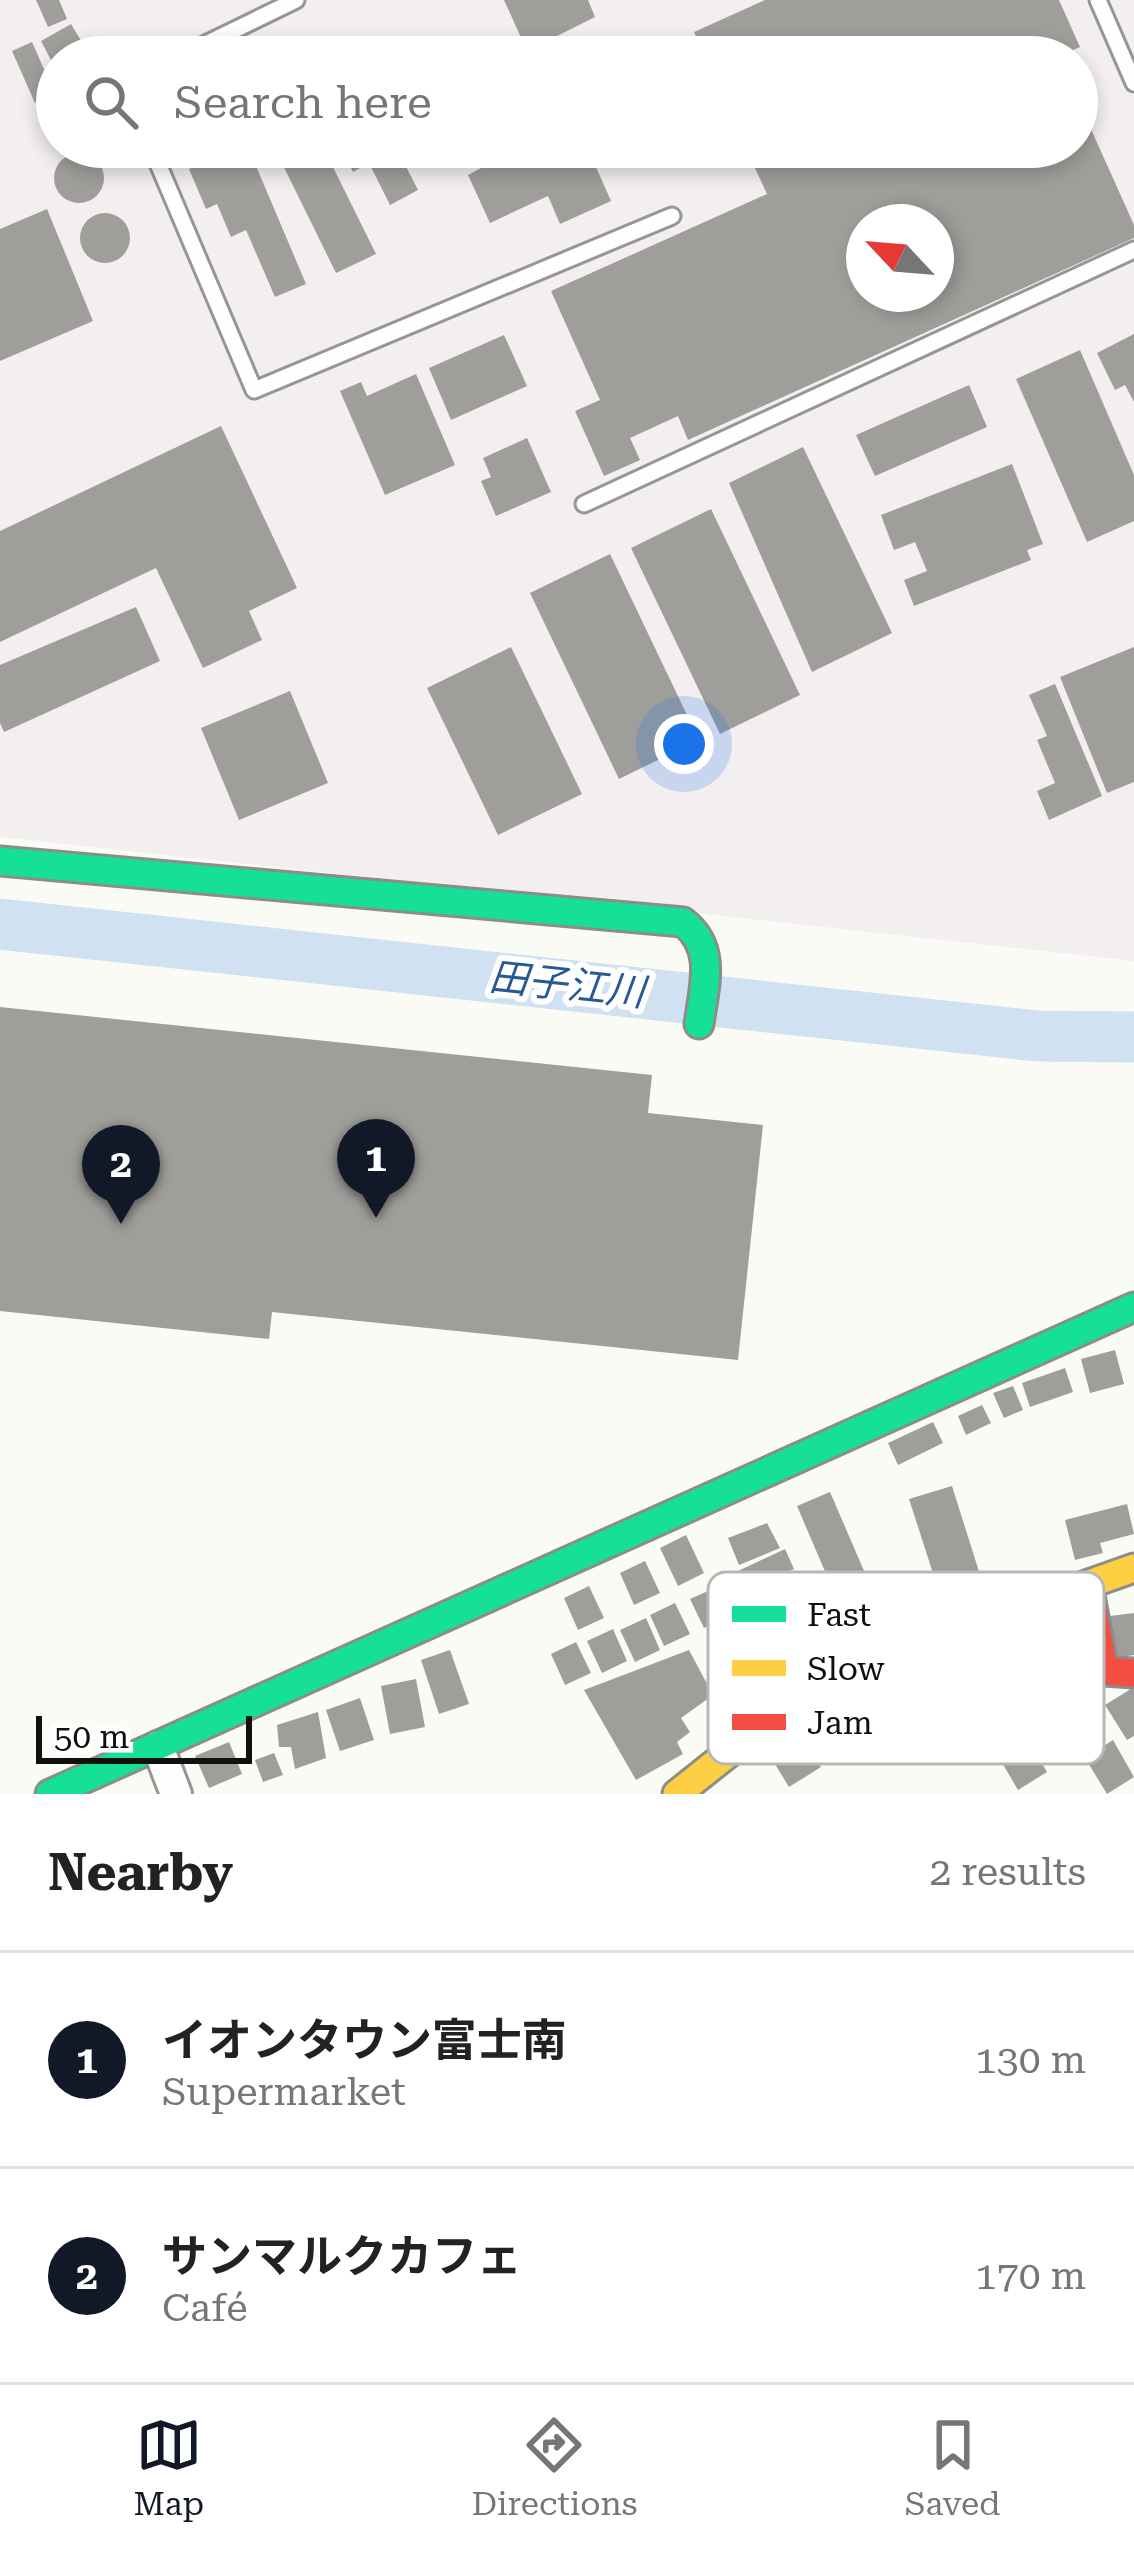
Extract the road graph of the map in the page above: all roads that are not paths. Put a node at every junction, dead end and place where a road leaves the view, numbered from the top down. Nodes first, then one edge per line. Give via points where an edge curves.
1 (296, 0) edge
2 (1097, 0) edge
3 (222, 36) edge
4 (1134, 82) edge
5 (161, 168) edge
6 (672, 216) dead end
7 (1134, 250) edge
8 (584, 504) dead end
9 (0, 861) edge
10 (699, 1024) dead end
11 (1134, 1307) edge
12 (1134, 1568) edge
13 (1104, 1579) edge
14 (1104, 1671) edge
15 (1134, 1673) edge
16 (158, 1747) junction
17 (715, 1764) edge
18 (50, 1794) edge
19 (176, 1794) edge
20 (677, 1794) edge

1 - 3 lane
2 - 4 lane
5 - 6 lane via 254,390
7 - 8 lane
9 - 10 street via 683,922 708,948
11 - 16 street
12 - 13 street
14 - 15 street
16 - 18 street
16 - 19 street
17 - 20 street

